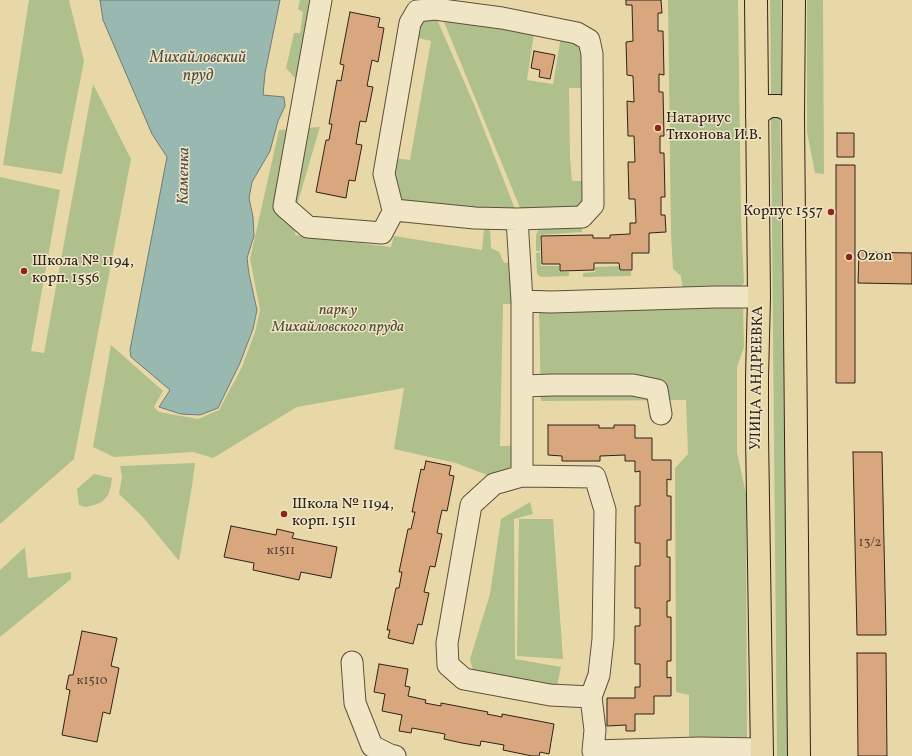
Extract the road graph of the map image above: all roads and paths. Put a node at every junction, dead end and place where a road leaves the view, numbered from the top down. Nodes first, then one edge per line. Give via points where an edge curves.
1 (321, 0) edge
2 (756, 0) edge
3 (794, 0) edge
4 (757, 116) junction
5 (793, 116) junction
6 (394, 210) junction
7 (517, 219) junction
8 (759, 297) junction
9 (522, 301) junction
10 (522, 386) junction
11 (661, 414) dead end
12 (522, 476) junction
13 (352, 662) dead end
14 (591, 697) junction
15 (762, 752) edge
16 (593, 754) edge
17 (395, 756) edge
18 (799, 756) edge

1 - 6 lane via 284,206 308,228 382,233
2 - 4 main road, УЛИЦА АНДРЕЕВКА
3 - 5 main road
4 - 5 main road via 770,106 779,106 787,109
4 - 8 main road, УЛИЦА АНДРЕЕВКА
5 - 18 main road
6 - 7 lane via 475,218
6 - 7 lane via 384,174 410,23 417,11 435,9 502,18 577,33 589,40 592,54 593,205 582,217
7 - 9 lane
8 - 9 lane
8 - 15 main road, УЛИЦА АНДРЕЕВКА via 757,392
9 - 10 lane
10 - 11 lane via 633,385 657,390
10 - 12 lane
12 - 14 lane via 595,477 605,510 603,639 599,675
12 - 14 lane via 494,484 471,505 447,643 448,665 464,679 550,695
13 - 17 lane via 355,703 372,746
14 - 16 lane via 595,730
15 - 16 lane via 699,748

